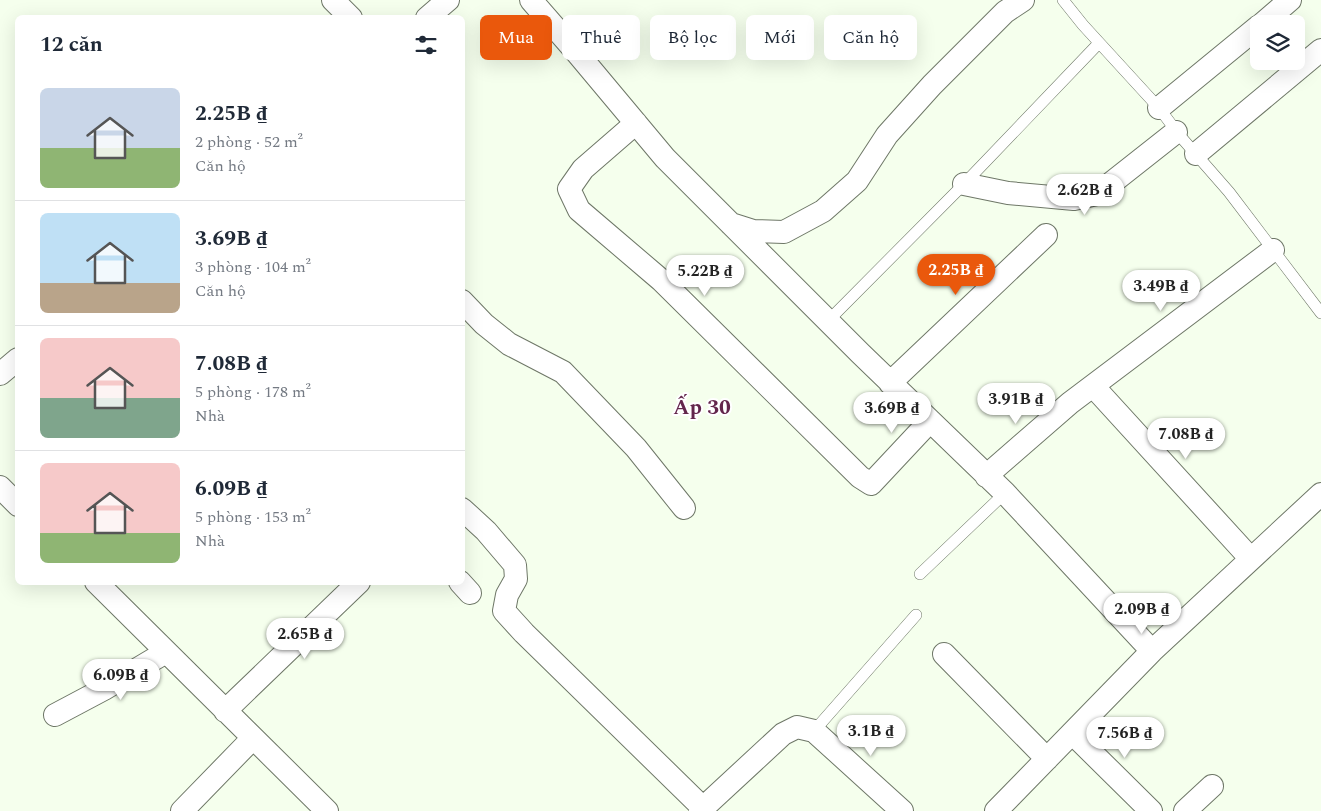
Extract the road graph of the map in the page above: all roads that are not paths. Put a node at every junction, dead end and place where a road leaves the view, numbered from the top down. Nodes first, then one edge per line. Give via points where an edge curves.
1 (333, 0) edge
2 (448, 0) edge
3 (531, 0) edge
4 (1023, 0) edge
5 (1062, 0) edge
6 (1290, 0) edge
7 (348, 15) edge
8 (430, 15) edge
9 (1272, 15) edge
10 (1250, 33) edge
11 (1099, 43) junction
12 (1321, 50) edge
13 (1159, 108) junction
14 (636, 123) junction
15 (1176, 132) junction
16 (1196, 154) junction
17 (964, 184) junction
18 (731, 224) junction
19 (1046, 236) dead end
20 (1273, 250) junction
21 (465, 304) edge
22 (1321, 314) edge
23 (828, 321) junction
24 (15, 362) edge
25 (0, 374) edge
26 (890, 383) junction
27 (1093, 386) junction
28 (930, 421) junction
29 (986, 476) junction
30 (0, 487) edge
31 (1005, 493) junction
32 (1321, 494) edge
33 (15, 501) edge
34 (684, 508) dead end
35 (465, 512) edge
36 (1251, 559) junction
37 (920, 574) dead end
38 (99, 585) edge
39 (356, 585) edge
40 (916, 615) dead end
41 (166, 652) junction
42 (1152, 652) junction
43 (944, 654) dead end
44 (226, 711) junction
45 (55, 715) dead end
46 (814, 731) junction
47 (1072, 733) junction
48 (253, 738) junction
49 (1047, 759) junction
50 (1212, 786) dead end
51 (702, 810) edge
52 (182, 811) edge
53 (327, 811) edge
54 (902, 811) edge
55 (996, 811) edge
56 (1151, 811) edge
57 (1185, 811) edge

1 - 7 street
2 - 8 street
3 - 14 street
4 - 18 street via 1005,12 932,85 886,135 857,181 822,211 784,232 753,231
5 - 11 lane
6 - 9 street
10 - 13 street
11 - 13 lane
11 - 17 lane
12 - 16 street
13 - 15 lane
14 - 18 street via 665,158
14 - 28 street via 583,170 569,189 579,210 661,280 853,470 871,484
15 - 16 lane
15 - 17 street via 1097,194 1086,198 1008,193
16 - 20 lane
17 - 23 lane
18 - 23 street
19 - 26 street
20 - 22 lane
20 - 27 street
21 - 34 street via 509,344 563,372 636,448
23 - 26 street
24 - 25 street
26 - 28 street
27 - 29 street
27 - 36 street
28 - 29 street
29 - 31 street
30 - 33 street
31 - 37 lane
31 - 42 street
32 - 36 street
35 - 51 street via 515,565 516,579 507,595 504,610
36 - 42 street
38 - 41 street
39 - 44 street
40 - 46 lane
41 - 44 street
41 - 45 street
42 - 47 street
43 - 49 street
44 - 48 street
46 - 51 street via 797,727 782,734
46 - 54 street
47 - 49 street
47 - 56 street
48 - 52 street
48 - 53 street
49 - 55 street
50 - 57 street

